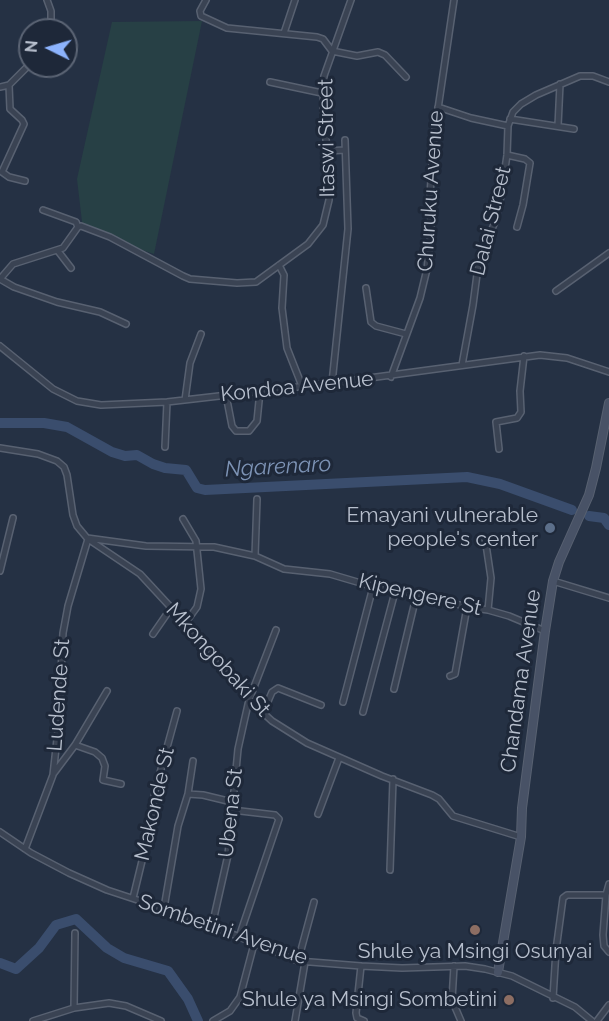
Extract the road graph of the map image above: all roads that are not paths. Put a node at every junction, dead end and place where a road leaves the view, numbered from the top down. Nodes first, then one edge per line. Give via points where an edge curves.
1 (47, 0) edge
2 (206, 0) edge
3 (294, 0) edge
4 (351, 0) edge
5 (454, 0) edge
6 (51, 18) edge
7 (284, 33) junction
8 (332, 51) junction
9 (18, 76) edge
10 (406, 77) dead end
11 (270, 82) dead end
12 (609, 82) edge
13 (560, 84) junction
14 (9, 85) junction
15 (0, 87) edge
16 (322, 93) junction
17 (438, 107) junction
18 (510, 119) junction
19 (508, 126) junction
20 (558, 126) junction
21 (574, 129) dead end
22 (345, 140) dead end
23 (345, 150) junction
24 (327, 151) junction
25 (507, 155) junction
26 (24, 180) dead end
27 (44, 210) dead end
28 (78, 227) junction
29 (517, 227) dead end
30 (58, 251) junction
31 (609, 253) edge
32 (279, 265) junction
33 (71, 268) dead end
34 (0, 279) edge
35 (366, 288) dead end
36 (556, 291) dead end
37 (126, 324) dead end
38 (201, 334) dead end
39 (406, 334) junction
40 (0, 346) edge
41 (525, 356) junction
42 (462, 365) junction
43 (609, 372) edge
44 (391, 377) junction
45 (332, 383) junction
46 (302, 386) junction
47 (260, 392) junction
48 (226, 395) junction
49 (185, 400) junction
50 (167, 402) junction
51 (609, 403) edge
52 (165, 447) dead end
53 (0, 448) edge
54 (499, 449) dead end
55 (257, 498) dead end
56 (13, 518) dead end
57 (183, 519) dead end
58 (88, 538) junction
59 (485, 538) dead end
60 (196, 546) junction
61 (255, 556) junction
62 (0, 571) edge
63 (553, 581) junction
64 (373, 587) junction
65 (395, 592) junction
66 (417, 593) junction
67 (609, 597) edge
68 (467, 607) junction
69 (171, 608) junction
70 (488, 610) junction
71 (186, 622) junction
72 (276, 630) dead end
73 (545, 631) junction
74 (153, 634) dead end
75 (450, 676) dead end
76 (394, 689) dead end
77 (106, 691) dead end
78 (249, 700) junction
79 (343, 702) dead end
80 (321, 705) dead end
81 (177, 711) dead end
82 (263, 712) junction
83 (363, 712) dead end
84 (75, 745) junction
85 (339, 758) junction
86 (193, 760) dead end
87 (53, 775) junction
88 (393, 779) junction
89 (121, 784) dead end
90 (188, 794) junction
91 (232, 802) junction
92 (232, 810) junction
93 (318, 814) dead end
94 (0, 832) edge
95 (521, 837) junction
96 (25, 849) junction
97 (390, 870) dead end
98 (609, 884) edge
99 (606, 895) junction
100 (133, 898) junction
101 (314, 902) dead end
102 (164, 908) junction
103 (212, 926) junction
104 (75, 933) dead end
105 (239, 937) junction
106 (254, 944) junction
107 (609, 952) edge
108 (298, 961) junction
109 (306, 962) junction
110 (361, 966) junction
111 (454, 966) junction
112 (498, 972) junction
113 (554, 998) junction
114 (609, 1005) edge
115 (74, 1008) junction
116 (33, 1021) edge
117 (162, 1021) edge
118 (213, 1021) edge
119 (295, 1021) edge
120 (364, 1021) edge
121 (461, 1021) edge
122 (592, 1021) edge
123 (597, 1021) edge

1 - 6 street
2 - 7 street via 201,16 227,28
3 - 7 street
4 - 8 street, Itaswi Street
5 - 17 street, Churuku Avenue
7 - 8 street via 323,39
8 - 10 street via 357,56 378,52
8 - 16 street, Itaswi Street
9 - 14 street
11 - 16 street
12 - 13 street via 593,75
13 - 18 street via 521,104
13 - 20 street
14 - 15 street
14 - 26 street via 10,109 24,124 2,172
16 - 24 street, Itaswi Street
17 - 19 street
17 - 39 street, Churuku Avenue via 427,269
18 - 19 street, Dalai Street
18 - 20 street
19 - 25 street, Dalai Street
20 - 21 street
22 - 23 street
23 - 24 street
23 - 45 street via 348,229
24 - 32 street, Itaswi Street via 329,201 323,225 308,244
25 - 29 street via 530,163
25 - 42 street, Dalai Street via 495,222 479,259
27 - 28 street, Itaswi Street via 76,222
28 - 30 street
28 - 32 street, Itaswi Street via 110,237 190,279 246,284 256,282
30 - 33 street
30 - 34 street via 23,259
31 - 36 street
32 - 46 street via 284,275 287,348
34 - 37 street
35 - 39 street via 371,322
38 - 49 street via 190,363
39 - 44 street, Churuku Avenue
40 - 50 street, Kondoa Avenue via 53,389 77,401 118,406
41 - 42 street, Kondoa Avenue
41 - 43 street, Kondoa Avenue via 554,355
41 - 54 street via 521,412 517,418 496,422
42 - 44 street, Kondoa Avenue
44 - 45 street, Kondoa Avenue
45 - 46 street, Kondoa Avenue
46 - 47 street, Kondoa Avenue
47 - 48 street, Kondoa Avenue
47 - 48 street via 257,421 249,431 236,431 232,426
48 - 49 street, Kondoa Avenue
49 - 50 street, Kondoa Avenue
50 - 52 street
51 - 63 street, Chandama Avenue via 588,495
53 - 58 street via 38,454 64,467 73,515
55 - 61 street
56 - 62 street
57 - 60 street via 195,537
58 - 60 street, Kipengere St via 146,546
58 - 69 street, Mkongobaki St via 140,574
58 - 87 street, Ludende St via 63,633
59 - 70 street via 491,578
60 - 61 street, Kipengere St
60 - 71 street via 200,599
61 - 64 street, Kipengere St via 293,571 330,574
63 - 67 street
63 - 73 street, Chandama Avenue
64 - 65 street, Kipengere St
64 - 79 street
65 - 66 street, Kipengere St
65 - 83 street
66 - 68 street, Kipengere St
66 - 76 street
68 - 70 street, Kipengere St
68 - 75 street via 455,674
69 - 71 street, Mkongobaki St
69 - 74 street
70 - 73 street, Kipengere St
71 - 78 street, Mkongobaki St
72 - 78 street, Ubena St
73 - 95 street, Chandama Avenue
77 - 84 street
78 - 82 street, Mkongobaki St
78 - 91 street, Ubena St
80 - 82 street via 278,687
81 - 100 street, Makonde St via 155,791
82 - 85 street, Mkongobaki St via 307,743
84 - 87 street
84 - 89 street via 102,758 103,780
85 - 88 street, Mkongobaki St
85 - 93 street
86 - 90 street
87 - 96 street, Ludende St
88 - 95 street, Mkongobaki St via 439,799 453,816
88 - 97 street
90 - 91 street
90 - 102 street via 178,826
91 - 92 street, Ubena St
92 - 103 street, Ubena St via 228,855
92 - 105 street via 275,815 279,819
94 - 96 street, Sombetini Avenue
95 - 112 street, Chandama Avenue
96 - 100 street, Sombetini Avenue via 69,873
98 - 99 street
99 - 107 street via 603,940
99 - 113 street via 563,898
100 - 102 street, Sombetini Avenue
101 - 108 street
102 - 103 street, Sombetini Avenue
103 - 105 street, Sombetini Avenue
104 - 115 street
105 - 106 street, Sombetini Avenue
106 - 108 street, Sombetini Avenue
106 - 118 street via 240,998 230,1011
108 - 109 street, Sombetini Avenue
109 - 110 street, Sombetini Avenue
109 - 119 street
110 - 111 street, Sombetini Avenue
110 - 120 street via 356,1013
111 - 112 street, Sombetini Avenue
111 - 121 street via 452,1000
112 - 113 street, Sombetini Avenue
113 - 122 street, Sombetini Avenue via 575,1007
114 - 123 street
115 - 116 street
115 - 117 street via 121,1004

